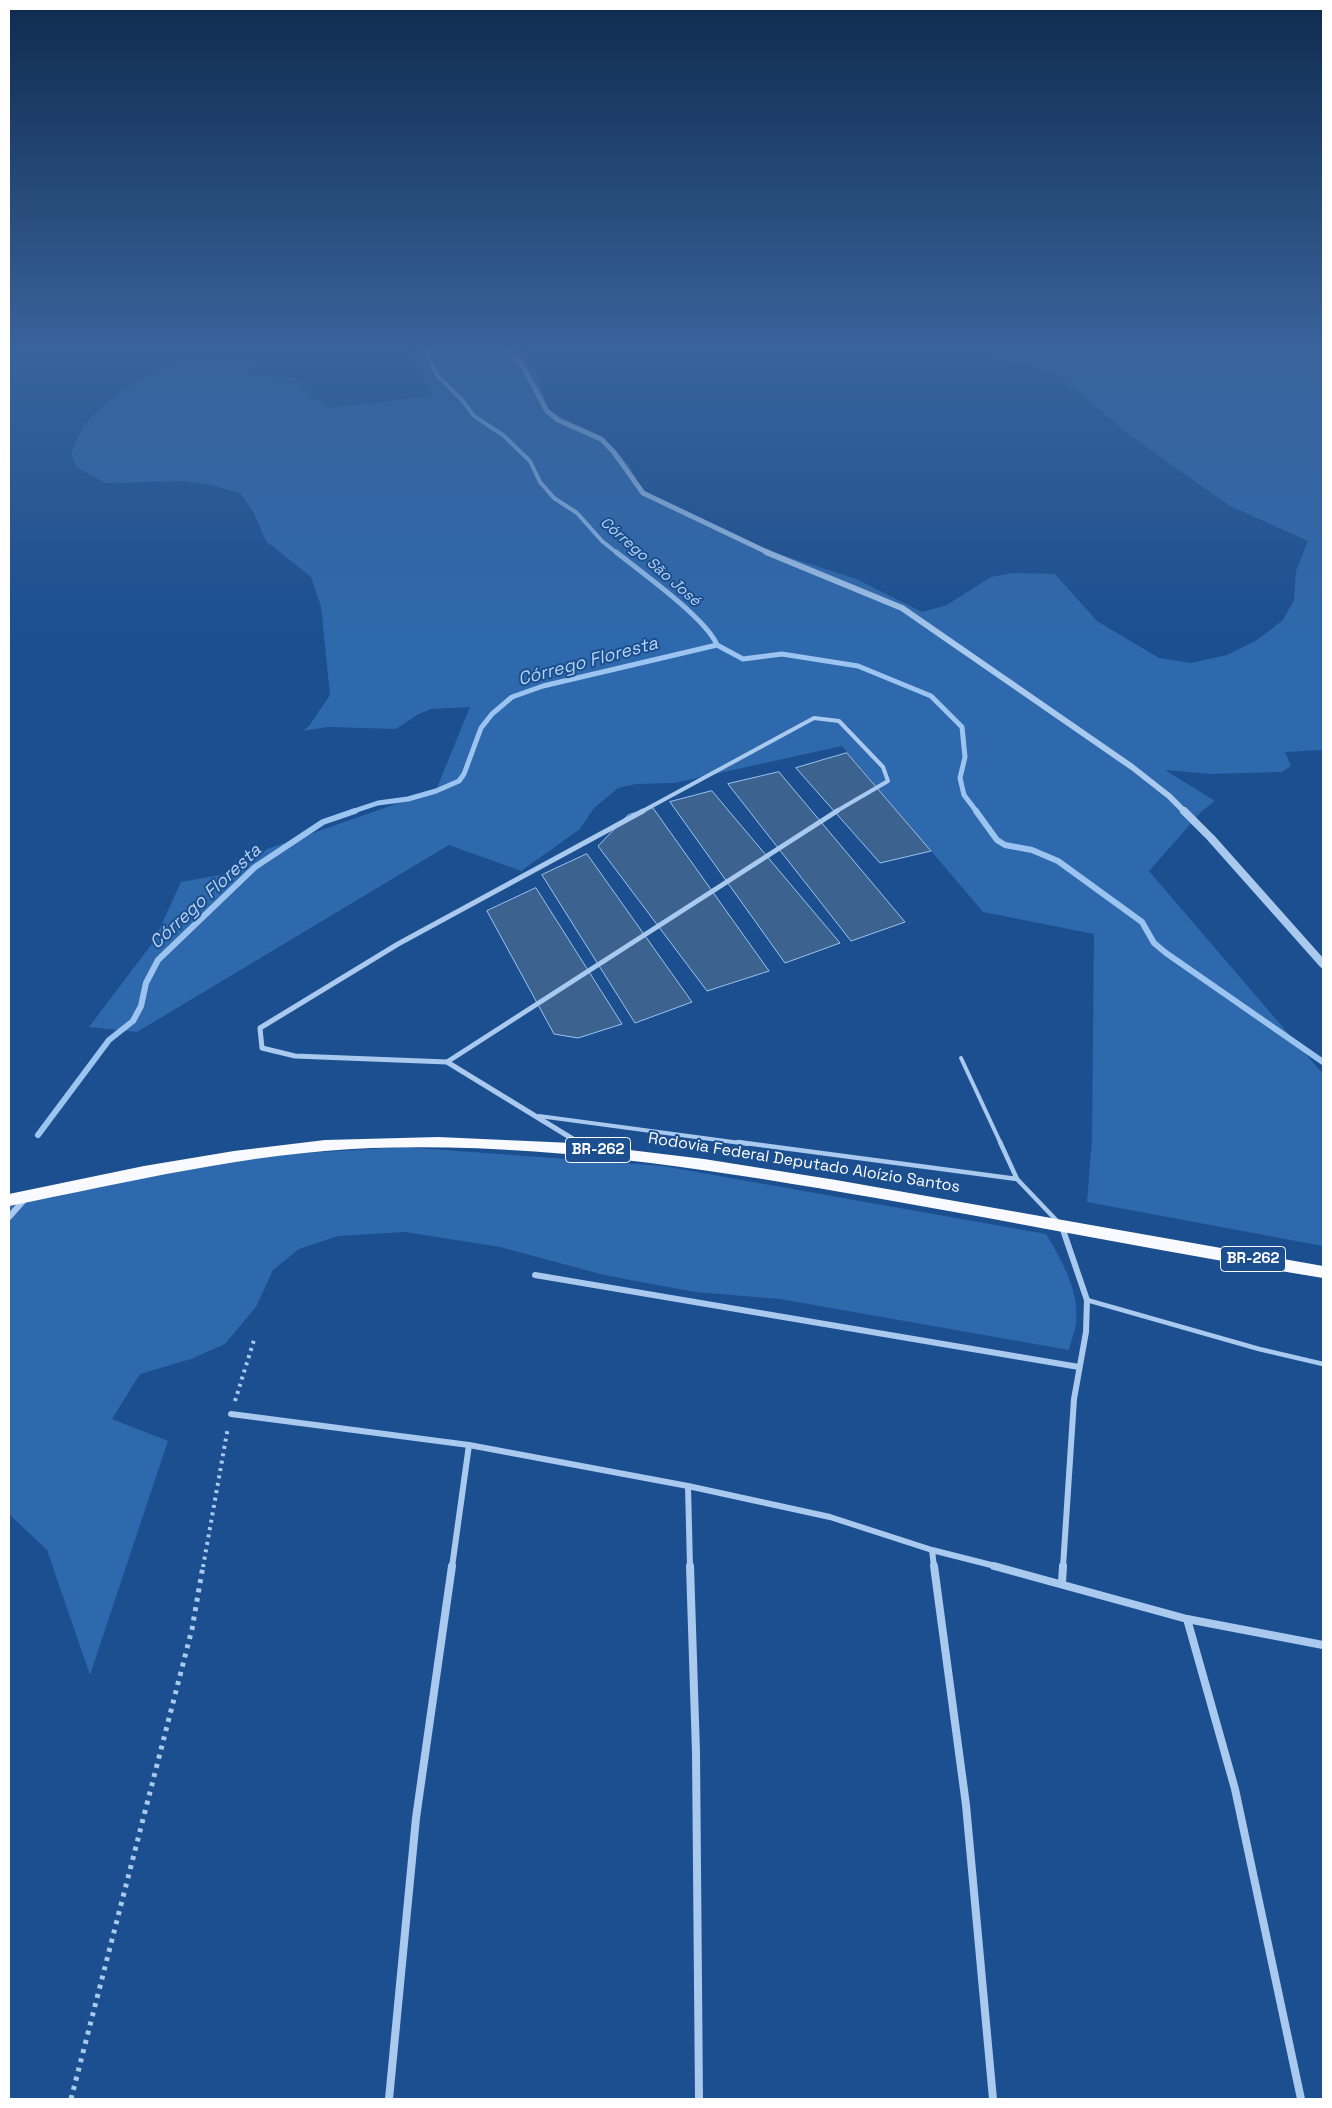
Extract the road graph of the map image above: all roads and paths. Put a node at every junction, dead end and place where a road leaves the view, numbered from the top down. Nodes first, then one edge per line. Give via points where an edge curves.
1 (610, 448) edge
2 (1323, 964) edge
3 (961, 1058) dead end
4 (447, 1062) junction
5 (539, 1116) junction
6 (590, 1149) junction
7 (1017, 1179) junction
8 (26, 1196) junction
9 (9, 1200) edge
10 (9, 1217) edge
11 (1061, 1225) junction
12 (1323, 1272) edge
13 (535, 1275) dead end
14 (1087, 1300) junction
15 (254, 1340) dead end
16 (1323, 1364) edge
17 (1079, 1367) junction
18 (230, 1414) junction
19 (469, 1445) junction
20 (688, 1486) junction
21 (932, 1550) junction
22 (1062, 1583) junction
23 (1187, 1618) junction
24 (1323, 1646) edge
25 (71, 2099) edge
26 (389, 2099) edge
27 (699, 2099) edge
28 (993, 2099) edge
29 (1302, 2099) edge

1 - 2 street via 643,493 751,546 902,608 1146,777 1170,796 1211,838
3 - 7 lane
4 - 4 street via 295,1056 262,1048 260,1028 398,944 814,718 839,721 883,767 888,781 866,792
4 - 5 street
5 - 6 street
5 - 7 lane
6 - 8 highway, Rodovia Federal Deputado Aloízio Santos / BR-262 via 466,1143 373,1143 280,1150 176,1164
6 - 11 highway, Rodovia Federal Deputado Aloízio Santos / BR-262 via 759,1172
7 - 11 lane
8 - 9 highway, Rodovia Federal Deputado Aloízio Santos / BR-262
8 - 10 street
11 - 12 highway, Rodovia Federal Deputado Aloízio Santos / BR-262
11 - 14 street
13 - 17 street
14 - 16 lane
14 - 17 street via 1086,1332
15 - 18 path
17 - 22 street
18 - 19 street
18 - 25 path via 192,1629
19 - 20 street
19 - 26 street via 416,1818
20 - 21 street via 830,1517
20 - 27 street via 696,1752
21 - 22 street
21 - 28 street via 966,1806
22 - 23 street
23 - 24 street
23 - 29 street via 1234,1789

